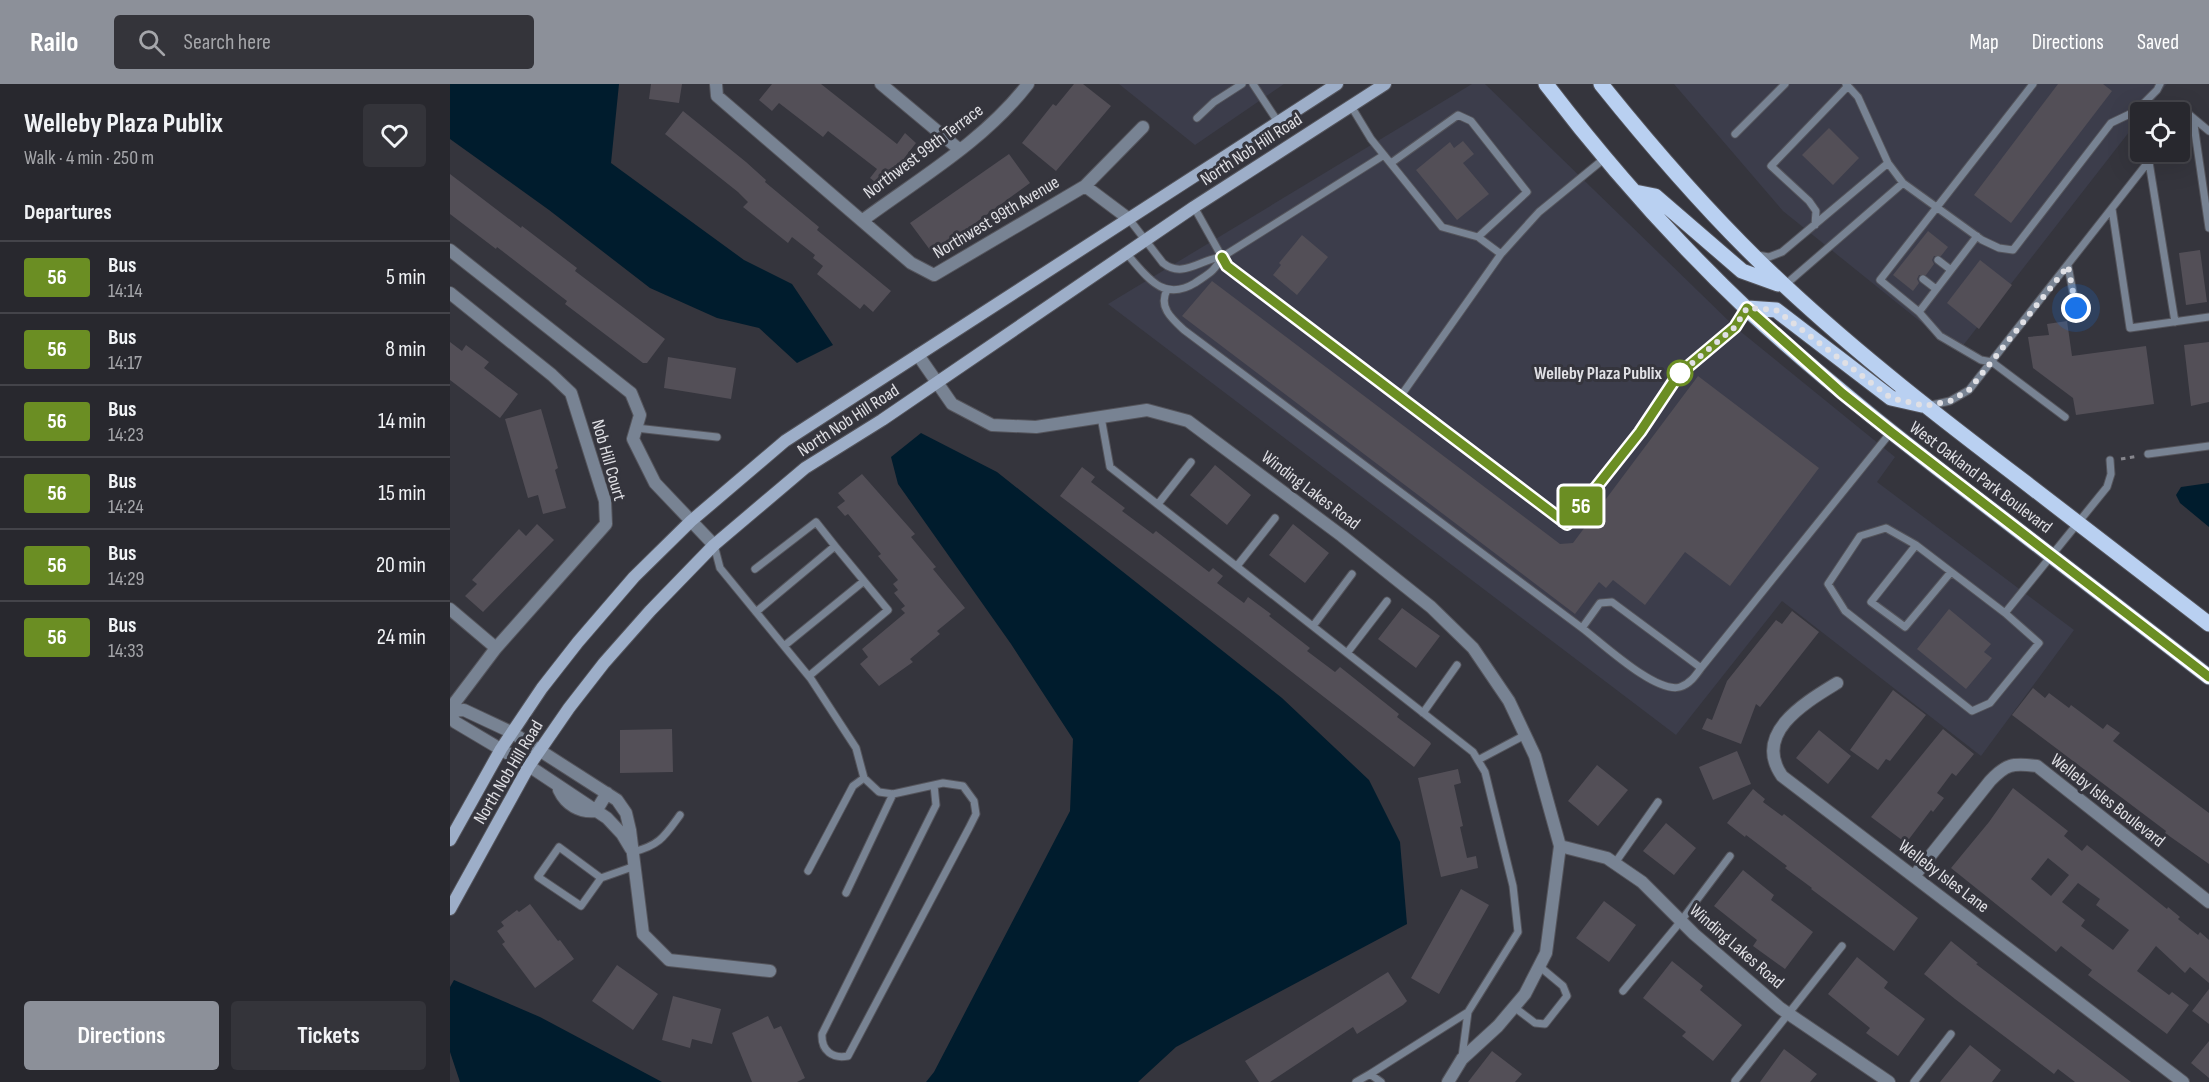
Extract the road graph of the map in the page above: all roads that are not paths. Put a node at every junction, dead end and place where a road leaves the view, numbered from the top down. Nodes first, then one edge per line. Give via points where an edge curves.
1 (716, 84) edge
2 (881, 84) edge
3 (1028, 84) edge
4 (1242, 84) edge
5 (1253, 84) edge
6 (1337, 84) edge
7 (1385, 84) edge
8 (1546, 84) edge
9 (1601, 84) edge
10 (1785, 84) edge
11 (2033, 84) edge
12 (2160, 84) edge
13 (1847, 85) edge
14 (1351, 106) junction
15 (2190, 115) edge
16 (1197, 118) dead end
17 (2193, 118) junction
18 (1278, 122) junction
19 (1143, 127) dead end
20 (2209, 131) edge
21 (1735, 134) dead end
22 (960, 150) junction
23 (1384, 155) junction
24 (1605, 158) junction
25 (2149, 162) joint
26 (1391, 163) junction
27 (1888, 163) junction
28 (1903, 183) junction
29 (1085, 186) junction
30 (1635, 192) junction
31 (1194, 207) junction
32 (1936, 208) junction
33 (2112, 209) junction
34 (1129, 219) junction
35 (862, 220) junction
36 (1815, 225) junction
37 (2209, 228) edge
38 (1977, 236) junction
39 (1478, 237) junction
40 (1144, 240) junction
41 (450, 250) edge
42 (1126, 253) junction
43 (1501, 254) junction
44 (1751, 254) junction
45 (1222, 257) junction
46 (1938, 260) dead end
47 (2068, 266) junction
48 (1951, 270) junction
49 (1923, 279) dead end
50 (1784, 286) junction
51 (1936, 289) junction
52 (1167, 290) junction
53 (450, 292) edge
54 (1747, 308) junction
55 (2076, 308) dead end
56 (1919, 312) junction
57 (2209, 317) edge
58 (2175, 322) junction
59 (918, 355) junction
60 (1992, 362) junction
61 (936, 383) junction
62 (1400, 397) junction
63 (1925, 406) junction
64 (1101, 417) junction
65 (2066, 417) dead end
66 (636, 428) junction
67 (1891, 432) junction
68 (717, 437) dead end
69 (2209, 446) edge
70 (2148, 454) road end
71 (2110, 460) road end
72 (1191, 462) dead end
73 (1158, 504) junction
74 (1275, 518) dead end
75 (691, 521) junction
76 (2079, 524) junction
77 (1916, 544) junction
78 (714, 545) junction
79 (835, 546) junction
80 (2052, 556) junction
81 (1237, 566) junction
82 (755, 569) dead end
83 (1951, 572) junction
84 (1352, 574) dead end
85 (864, 581) junction
86 (1387, 601) dead end
87 (450, 609) edge
88 (756, 612) junction
89 (2005, 613) junction
90 (2209, 624) edge
91 (1313, 626) junction
92 (1582, 628) junction
93 (784, 646) junction
94 (496, 648) junction
95 (1347, 653) junction
96 (1457, 665) dead end
97 (1701, 669) junction
98 (809, 676) junction
99 (2209, 677) edge
100 (1837, 683) dead end
101 (450, 711) edge
102 (1424, 713) junction
103 (511, 732) junction
104 (1525, 735) junction
105 (501, 749) junction
106 (540, 750) junction
107 (1478, 760) junction
108 (529, 766) junction
109 (864, 778) junction
110 (934, 785) junction
111 (607, 793) junction
112 (892, 794) junction
113 (1658, 802) dead end
114 (596, 811) junction
115 (680, 815) dead end
116 (450, 840) edge
117 (1560, 846) junction
118 (633, 852) junction
119 (1730, 856) dead end
120 (1615, 863) junction
121 (635, 866) junction
122 (808, 871) dead end
123 (1915, 875) junction
124 (601, 878) junction
125 (846, 893) dead end
126 (2209, 902) edge
127 (450, 909) edge
128 (1681, 921) junction
129 (1842, 946) dead end
130 (1539, 966) junction
131 (770, 971) dead end
132 (1623, 991) dead end
133 (1514, 1007) junction
134 (1468, 1012) junction
135 (1789, 1013) junction
136 (1951, 1034) dead end
137 (1462, 1059) junction
138 (1370, 1074) junction
139 (1735, 1081) edge
140 (1356, 1082) edge
141 (1381, 1082) edge
142 (1448, 1082) edge
143 (1889, 1082) edge
144 (1914, 1082) edge
145 (2183, 1082) edge

1 - 35 street via 717,96
2 - 22 street
3 - 22 street, Northwest 99th Terrace via 989,127
4 - 16 lane
5 - 18 lane
6 - 18 main road, North Nob Hill Road
7 - 14 main road, North Nob Hill Road
8 - 24 main road, West Oakland Park Boulevard
9 - 44 main road, West Oakland Park Boulevard via 1657,153
10 - 21 lane
11 - 32 lane
12 - 38 lane via 2136,111 2111,123 2013,250 1999,248
13 - 27 lane via 1858,97
13 - 36 lane via 1771,166 1809,201 1816,212
14 - 23 lane
14 - 31 main road, North Nob Hill Road
15 - 17 lane
17 - 20 lane
17 - 37 lane
18 - 34 main road, North Nob Hill Road
19 - 29 street, Northwest 99th Avenue
22 - 35 street, Northwest 99th Terrace
23 - 26 lane
23 - 45 lane
24 - 30 main road, West Oakland Park Boulevard
24 - 43 lane via 1539,212
25 - 33 lane
25 - 58 lane
26 - 39 lane via 1442,227
26 - 39 lane via 1458,115 1471,121 1527,192
27 - 28 lane
27 - 36 lane
28 - 32 lane
28 - 50 lane
29 - 34 street
29 - 35 street, Northwest 99th Avenue via 934,275 911,263
30 - 50 main road via 1655,196 1742,271
30 - 54 main road, West Oakland Park Boulevard
31 - 40 main road, North Nob Hill Road
31 - 45 lane
32 - 38 lane
32 - 56 lane via 1900,261 1881,280
33 - 47 lane
33 - 58 lane via 2130,328
34 - 40 lane
34 - 59 main road, North Nob Hill Road
36 - 44 lane via 1782,252 1769,257
38 - 48 lane
39 - 43 lane
40 - 42 main road, North Nob Hill Road
40 - 45 lane via 1170,269 1185,270 1210,258
41 - 66 street, Nob Hill Court via 631,393 640,415
42 - 52 lane via 1157,286
42 - 61 main road, North Nob Hill Road
43 - 62 lane
44 - 50 main road, West Oakland Park Boulevard
45 - 52 lane via 1216,270 1186,288
45 - 62 lane via 1227,266
46 - 48 lane
47 - 55 lane
47 - 60 lane
48 - 51 lane
49 - 51 lane
50 - 63 main road, West Oakland Park Boulevard
51 - 56 lane
52 - 92 lane via 1166,309 1184,330
53 - 94 street, Nob Hill Court via 571,393 605,501 606,524
54 - 62 lane via 1735,327 1678,375 1640,432 1567,524
54 - 63 main road via 1776,310 1891,398
54 - 67 main road, West Oakland Park Boulevard via 1834,387
56 - 60 lane via 1940,336 1981,360
57 - 58 lane
59 - 61 street, Winding Lakes Road
59 - 75 main road, North Nob Hill Road via 785,441
60 - 63 lane via 1969,390 1950,401
60 - 65 lane
61 - 64 street, Winding Lakes Road via 952,404 992,425 1036,427
61 - 78 main road, North Nob Hill Road via 806,468
63 - 76 main road, West Oakland Park Boulevard
64 - 73 lane via 1110,466
64 - 104 street, Winding Lakes Road via 1147,410 1188,421 1342,536 1431,607 1473,648 1509,701
66 - 68 lane
66 - 75 street, Nob Hill Court via 633,439 655,483
67 - 80 main road, West Oakland Park Boulevard
67 - 97 lane
69 - 70 lane
71 - 76 lane via 2107,487
72 - 73 lane
73 - 81 lane
74 - 81 lane
75 - 78 street, Nob Hill Court
75 - 103 main road, North Nob Hill Road via 578,642
76 - 80 lane
76 - 90 main road, West Oakland Park Boulevard
77 - 83 lane
77 - 83 lane via 1871,602 1905,627
77 - 89 lane via 1886,528 1860,536 1828,584 1845,611 1972,711 1990,703 2039,643
78 - 88 lane via 720,568
78 - 106 main road, North Nob Hill Road via 604,663
79 - 82 lane via 816,522
79 - 85 lane
79 - 88 lane
80 - 89 lane
80 - 99 main road, West Oakland Park Boulevard
81 - 91 lane
83 - 89 lane
84 - 91 lane
85 - 93 lane
85 - 98 lane via 888,610
86 - 95 lane
87 - 94 street
88 - 93 lane
91 - 95 lane
92 - 97 lane via 1666,687 1680,687
92 - 97 lane via 1600,603 1612,602
93 - 98 lane
94 - 101 street, Nob Hill Court
95 - 102 lane
96 - 102 lane
98 - 109 lane via 856,748
100 - 123 street, Welleby Isles Lane via 1802,705 1786,722 1773,744 1775,767
101 - 103 street via 464,710
101 - 105 street via 455,722
102 - 107 lane
103 - 105 main road, North Nob Hill Road
103 - 106 street
104 - 107 lane
104 - 117 street, Winding Lakes Road via 1535,756
105 - 108 street
105 - 116 main road, North Nob Hill Road
106 - 108 main road, North Nob Hill Road
106 - 111 street
107 - 134 lane via 1485,772 1513,886 1518,932
108 - 114 street
108 - 127 main road, North Nob Hill Road
109 - 112 lane via 879,792
109 - 122 lane via 853,786
110 - 110 lane via 936,805 822,1034 821,1042 838,1058 848,1056 976,814 974,801 963,786
110 - 112 lane
111 - 114 street
111 - 118 street via 626,813
112 - 125 lane
113 - 120 lane
114 - 118 street via 622,834
115 - 118 lane via 652,847
117 - 120 street, Winding Lakes Road
117 - 130 street, Winding Lakes Road via 1546,953
118 - 121 street
119 - 128 lane
120 - 128 street, Winding Lakes Road via 1642,882
121 - 124 lane
121 - 131 street via 643,934 669,960
123 - 126 street, Welleby Isles Boulevard via 1990,781 2003,767 2018,764 2037,766
123 - 145 street, Welleby Isles Lane
124 - 124 lane via 581,906 538,877 559,847
128 - 132 lane
128 - 135 street, Winding Lakes Road
129 - 135 lane
130 - 133 street, Winding Lakes Road
130 - 133 lane via 1563,986 1567,996 1545,1024 1534,1023
133 - 137 street, Winding Lakes Road
134 - 137 lane
134 - 138 lane
135 - 139 lane
135 - 143 street, Winding Lakes Road
136 - 144 lane
137 - 142 street, Winding Lakes Road
138 - 140 lane
138 - 141 lane

